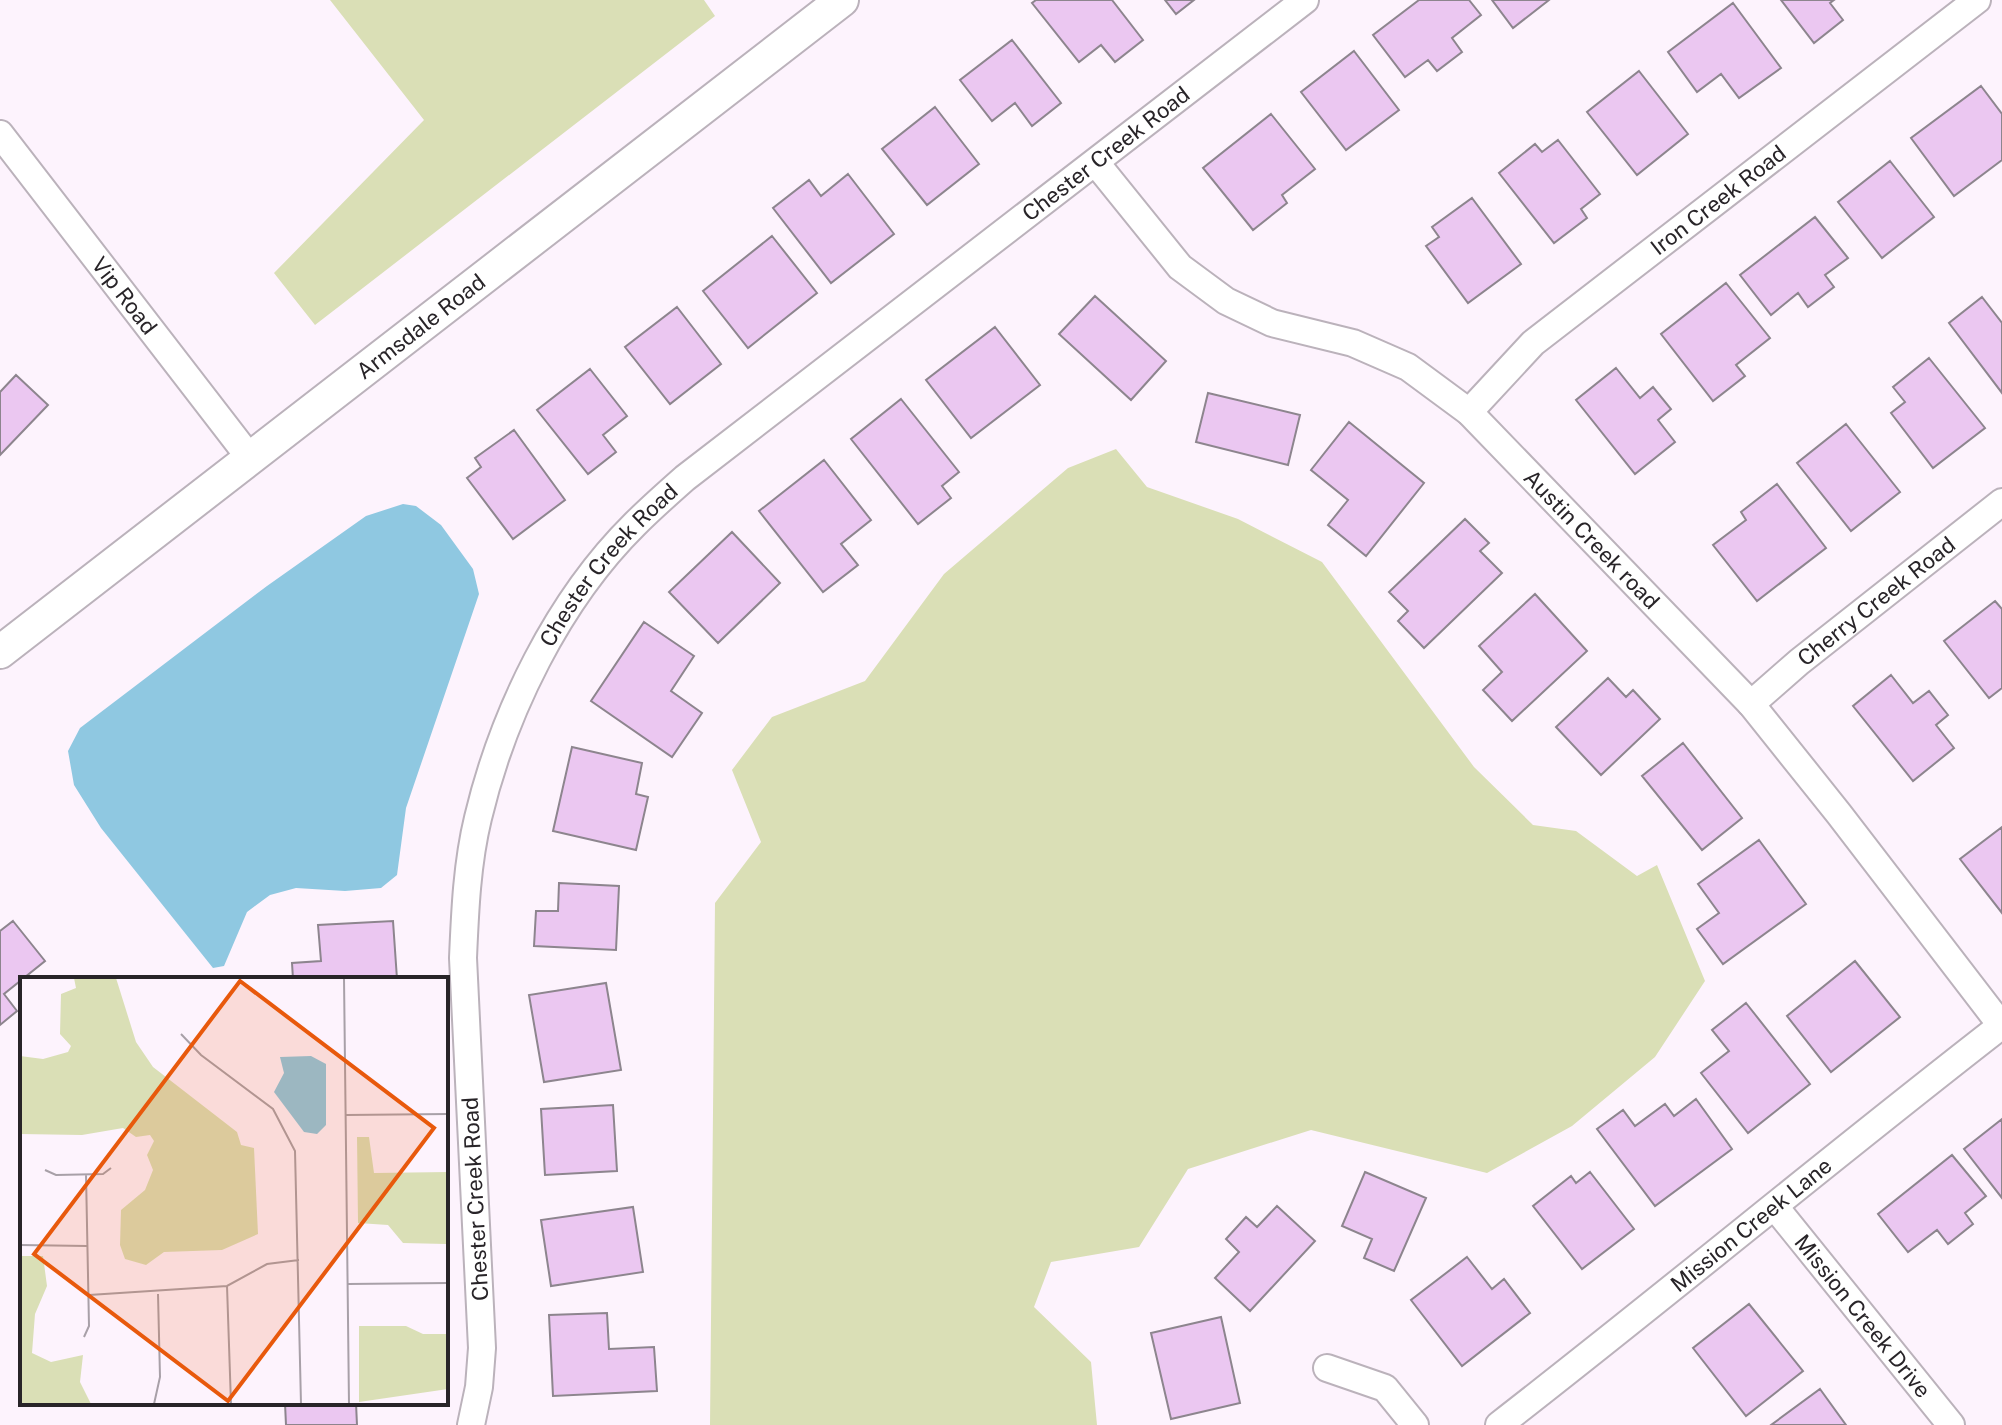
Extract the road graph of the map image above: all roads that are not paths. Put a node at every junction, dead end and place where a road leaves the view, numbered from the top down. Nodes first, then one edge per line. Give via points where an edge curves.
1 (842, 0) edge
2 (1305, 0) edge
3 (1977, 0) edge
4 (0, 134) edge
5 (1096, 163) junction
6 (1469, 412) junction
7 (250, 458) junction
8 (2002, 502) edge
9 (0, 652) edge
10 (1751, 704) junction
11 (2002, 1025) edge
12 (1775, 1207) junction
13 (1327, 1368) dead end
14 (471, 1425) edge
15 (1415, 1425) edge
16 (1499, 1425) edge
17 (1951, 1425) edge

1 - 7 street, Armsdale Road
2 - 5 street, Chester Creek Road
3 - 6 street, Iron Creek Road via 1533,343
4 - 7 street, Vip Road
5 - 6 street, Austin Creek road via 1180,267 1226,301 1272,323 1353,343 1408,367
5 - 14 street, Chester Creek Road via 697,469 634,525 552,632 511,713 478,818 466,896 463,958 482,1348
6 - 10 street, Austin Creek road
7 - 9 street, Armsdale Road
8 - 10 street, Cherry Creek Road
10 - 11 street, Austin Creek road
11 - 12 street, Mission Creek Lane
12 - 16 street, Mission Creek Lane
12 - 17 street, Mission Creek Drive
13 - 15 street via 1385,1388

